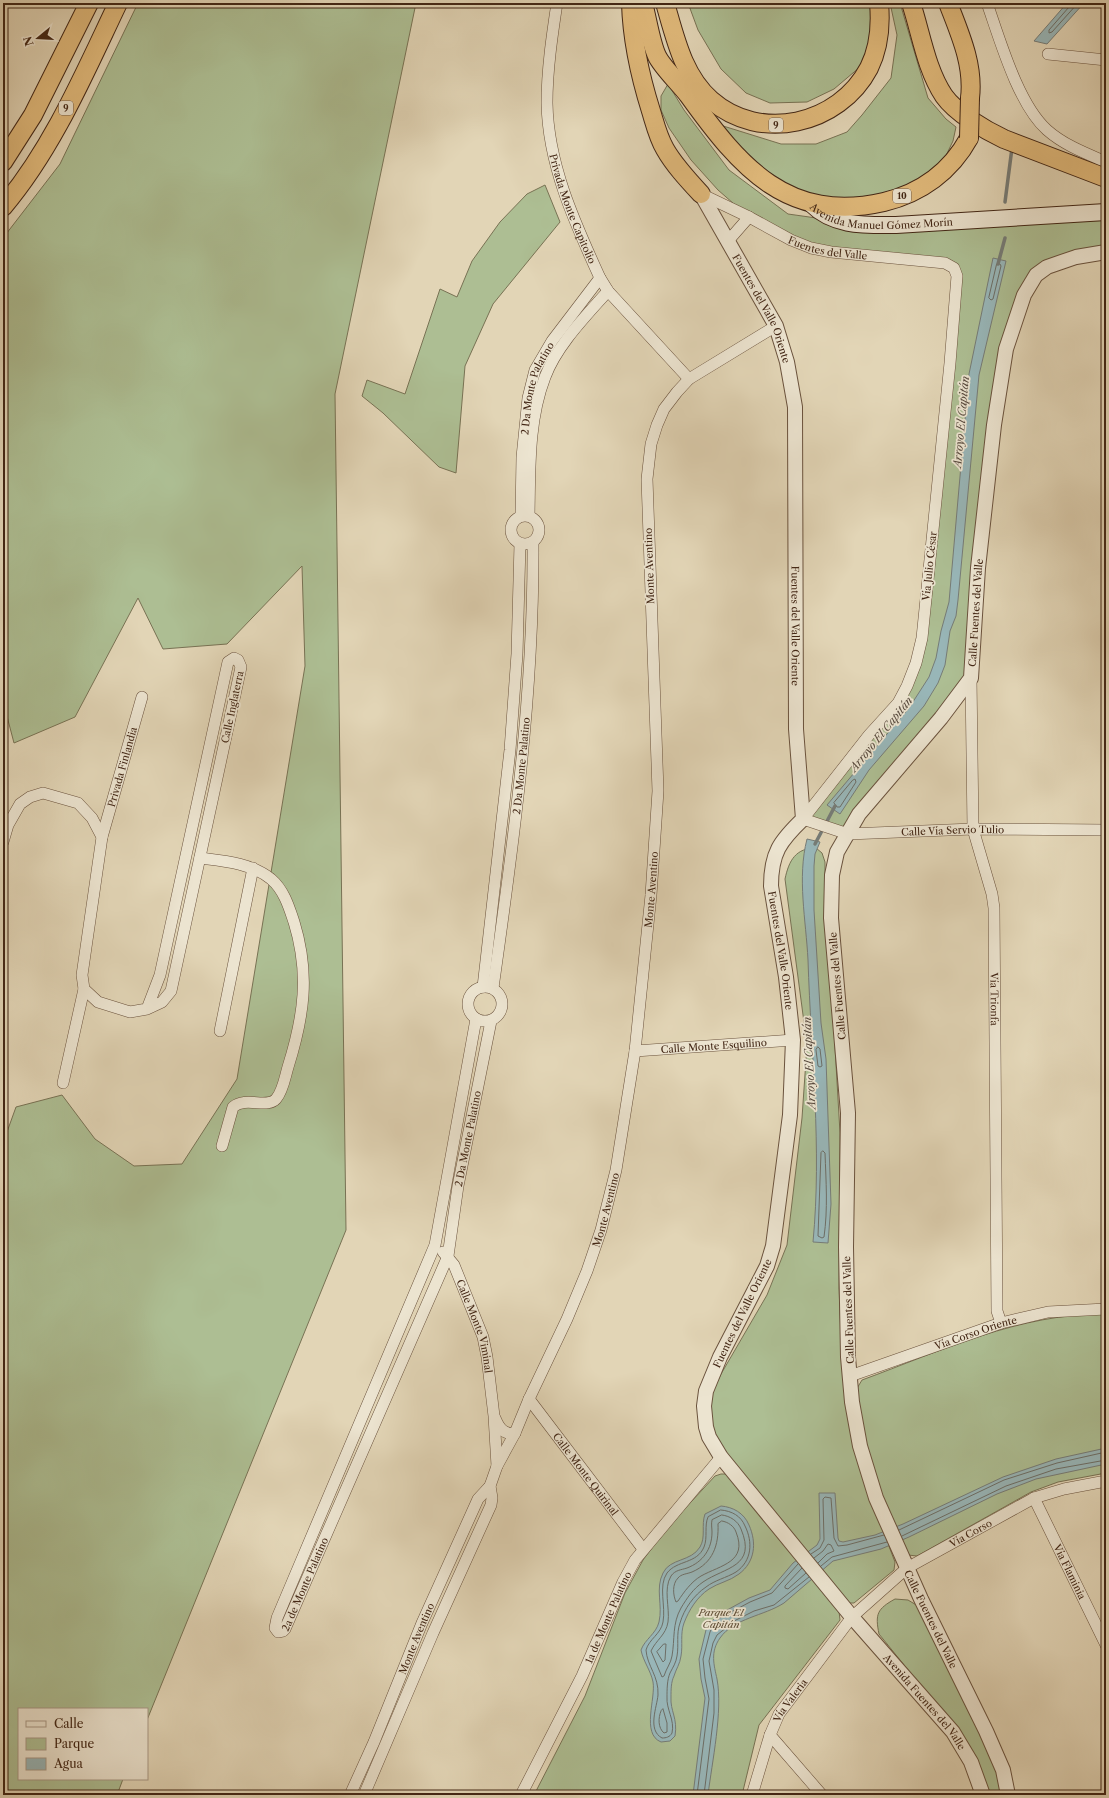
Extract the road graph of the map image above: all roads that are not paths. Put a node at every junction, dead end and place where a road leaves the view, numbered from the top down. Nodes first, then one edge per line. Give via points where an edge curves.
1 (89, 3) edge
2 (118, 3) edge
3 (557, 3) edge
4 (631, 3) edge
5 (643, 3) edge
6 (665, 3) edge
7 (879, 3) edge
8 (911, 3) edge
9 (948, 3) edge
10 (987, 3) edge
11 (1048, 54) dead end
12 (1106, 60) edge
13 (3, 162) edge
14 (1106, 162) edge
15 (1106, 178) edge
16 (701, 194) junction
17 (812, 204) junction
18 (3, 207) edge
19 (1106, 212) edge
20 (749, 217) junction
21 (728, 242) junction
22 (1106, 252) edge
23 (958, 276) joint
24 (600, 278) junction
25 (608, 291) junction
26 (776, 326) junction
27 (689, 379) junction
28 (525, 516) junction
29 (533, 542) junction
30 (520, 544) junction
31 (971, 678) junction
32 (142, 697) dead end
33 (803, 819) junction
34 (5, 823) edge
35 (973, 829) junction
36 (1106, 830) edge
37 (848, 834) junction
38 (102, 837) junction
39 (3, 842) edge
40 (200, 858) junction
41 (252, 868) junction
42 (488, 988) junction
43 (84, 990) junction
44 (147, 1009) junction
45 (476, 1019) junction
46 (491, 1021) junction
47 (220, 1031) dead end
48 (793, 1040) junction
49 (635, 1051) junction
50 (63, 1083) dead end
51 (222, 1146) dead end
52 (435, 1245) junction
53 (448, 1256) junction
54 (1106, 1309) edge
55 (1001, 1323) junction
56 (850, 1376) junction
57 (529, 1400) junction
58 (494, 1416) junction
59 (516, 1433) junction
60 (721, 1457) junction
61 (497, 1466) junction
62 (1106, 1481) edge
63 (490, 1486) junction
64 (1034, 1498) junction
65 (643, 1549) junction
66 (907, 1568) junction
67 (852, 1617) junction
68 (1101, 1621) edge
69 (1106, 1645) edge
70 (770, 1735) junction
71 (350, 1795) edge
72 (364, 1795) edge
73 (521, 1795) edge
74 (752, 1795) edge
75 (822, 1795) edge
76 (983, 1795) edge
77 (1008, 1795) edge

1 - 13 highway via 33,115
2 - 18 highway, 9 via 53,134 19,188
3 - 24 street, Privada Monte Capitolio via 549,61 547,104 550,131 563,188
4 - 16 highway via 632,26 642,82 656,128 664,148
5 - 17 highway, Avenida Manuel Gómez Morín via 657,56 717,135 745,164 774,187
6 - 7 highway, 9 via 682,56 694,80 706,95 726,112 756,123 771,125 791,124 813,117 847,96 868,68 874,54 880,16
8 - 15 highway via 931,69 944,96 954,107 1004,139
9 - 17 highway, 10, bridge via 971,75 969,138 956,159 934,180 896,199 857,206
10 - 14 street via 1022,97 1032,113 1057,138
11 - 12 street
16 - 20 street, Fuentes del Valle
16 - 21 street, Fuentes del Valle Oriente
17 - 19 main road, Avenida Manuel Gómez Morín via 832,219 866,225
20 - 21 street
20 - 23 street, Fuentes del Valle via 811,248 945,263 954,268
21 - 26 street, Fuentes del Valle Oriente
22 - 31 street, Calle Fuentes del Valle via 1076,257 1047,266 1036,275 1024,295 1006,349 994,425 979,560
23 - 33 street, Vía Julio César via 922,638 916,663 898,703 869,735
24 - 25 street, Privada Monte Capitolio
24 - 28 street, 2 Da Monte Palatino via 552,341 535,370 528,398 522,457
25 - 27 street, Privada Monte Capitolio
25 - 28 street, 2 Da Monte Palatino via 571,334 545,376 536,404
26 - 27 street, Monte Aventino
26 - 33 street, Fuentes del Valle Oriente via 787,362 795,407 796,729
27 - 49 street, Monte Aventino via 664,409 656,425 647,479 658,791 652,888
28 - 29 street via 537,521 540,530
28 - 30 street via 513,521 510,530 513,538
29 - 30 street
29 - 42 street, 2 Da Monte Palatino via 532,655 524,745 505,903
30 - 42 street, 2 Da Monte Palatino via 517,654
31 - 35 street, Vía Trionfa
31 - 37 street, Calle Fuentes del Valle via 941,718 860,814
32 - 38 street, Privada Finlandia
33 - 37 street, Calle Vía Servio Tulio
33 - 48 street, Fuentes del Valle Oriente via 778,846 771,874
34 - 38 street via 20,804 30,797 43,794 78,803 92,818
34 - 39 street
35 - 36 street, Calle Vía Servio Tulio
35 - 37 street, Calle Vía Servio Tulio
35 - 55 street, Vía Trionfa via 994,908 997,1311
37 - 56 street, Calle Fuentes del Valle via 837,852 832,875 831,918 848,1113 846,1247
38 - 43 street via 82,975
40 - 41 street via 237,863
40 - 44 street, Calle Inglaterra via 171,991 162,1002
40 - 44 street, Calle Inglaterra via 241,667 236,659 228,662 160,975
41 - 47 street
41 - 51 street via 271,880 282,892 290,910 299,939 304,968 304,990 300,1022 280,1091 275,1100 268,1103 245,1101 233,1107
42 - 45 street via 474,991 469,1000 470,1011
42 - 46 street via 501,996 502,1007 498,1016
43 - 44 street, Calle Inglaterra via 98,1002 130,1012
43 - 50 street
45 - 46 street
45 - 52 street, 2 Da Monte Palatino
46 - 53 street, 2 Da Monte Palatino via 458,1186
48 - 49 street, Calle Monte Esquilino
48 - 60 street, Fuentes del Valle Oriente via 790,1115 773,1246 767,1266 720,1357 706,1391 706,1427
49 - 57 street, Monte Aventino via 616,1170 601,1230 567,1319
52 - 53 street, Calle Monte Viminal
52 - 53 street, 2a de Monte Palatino via 277,1618 275,1628 278,1632 285,1629
53 - 58 street, Calle Monte Viminal via 456,1269 483,1337
54 - 55 street, Vía Corso Oriente via 1048,1312
55 - 56 street, Vía Corso Oriente
56 - 66 street, Calle Fuentes del Valle via 852,1402 867,1474
57 - 59 street, Monte Aventino
57 - 65 street, Calle Monte Quirinal
58 - 59 street, Calle Monte Viminal via 502,1430 510,1434
58 - 61 street, Calle Monte Viminal
59 - 61 street, Monte Aventino
60 - 65 street, 1a de Monte Palatino
60 - 67 street, Fuentes del Valle Oriente
61 - 63 street, Monte Aventino
62 - 64 street, Vía Corso
63 - 71 street, Monte Aventino via 478,1499 422,1623
63 - 72 street, Monte Aventino via 491,1505
64 - 66 street, Vía Corso
64 - 68 street, Vía Flaminia
65 - 73 street, 1a de Monte Palatino via 623,1582 582,1676
66 - 67 street, Vía Corso
66 - 77 street, Calle Fuentes del Valle via 986,1731 1003,1770
67 - 70 street, Vía Valeria via 779,1714
67 - 76 street, Avenida Fuentes del Valle via 953,1732 972,1762
68 - 69 street, Vía Flaminia
70 - 74 street, Vía Valeria
70 - 75 street

